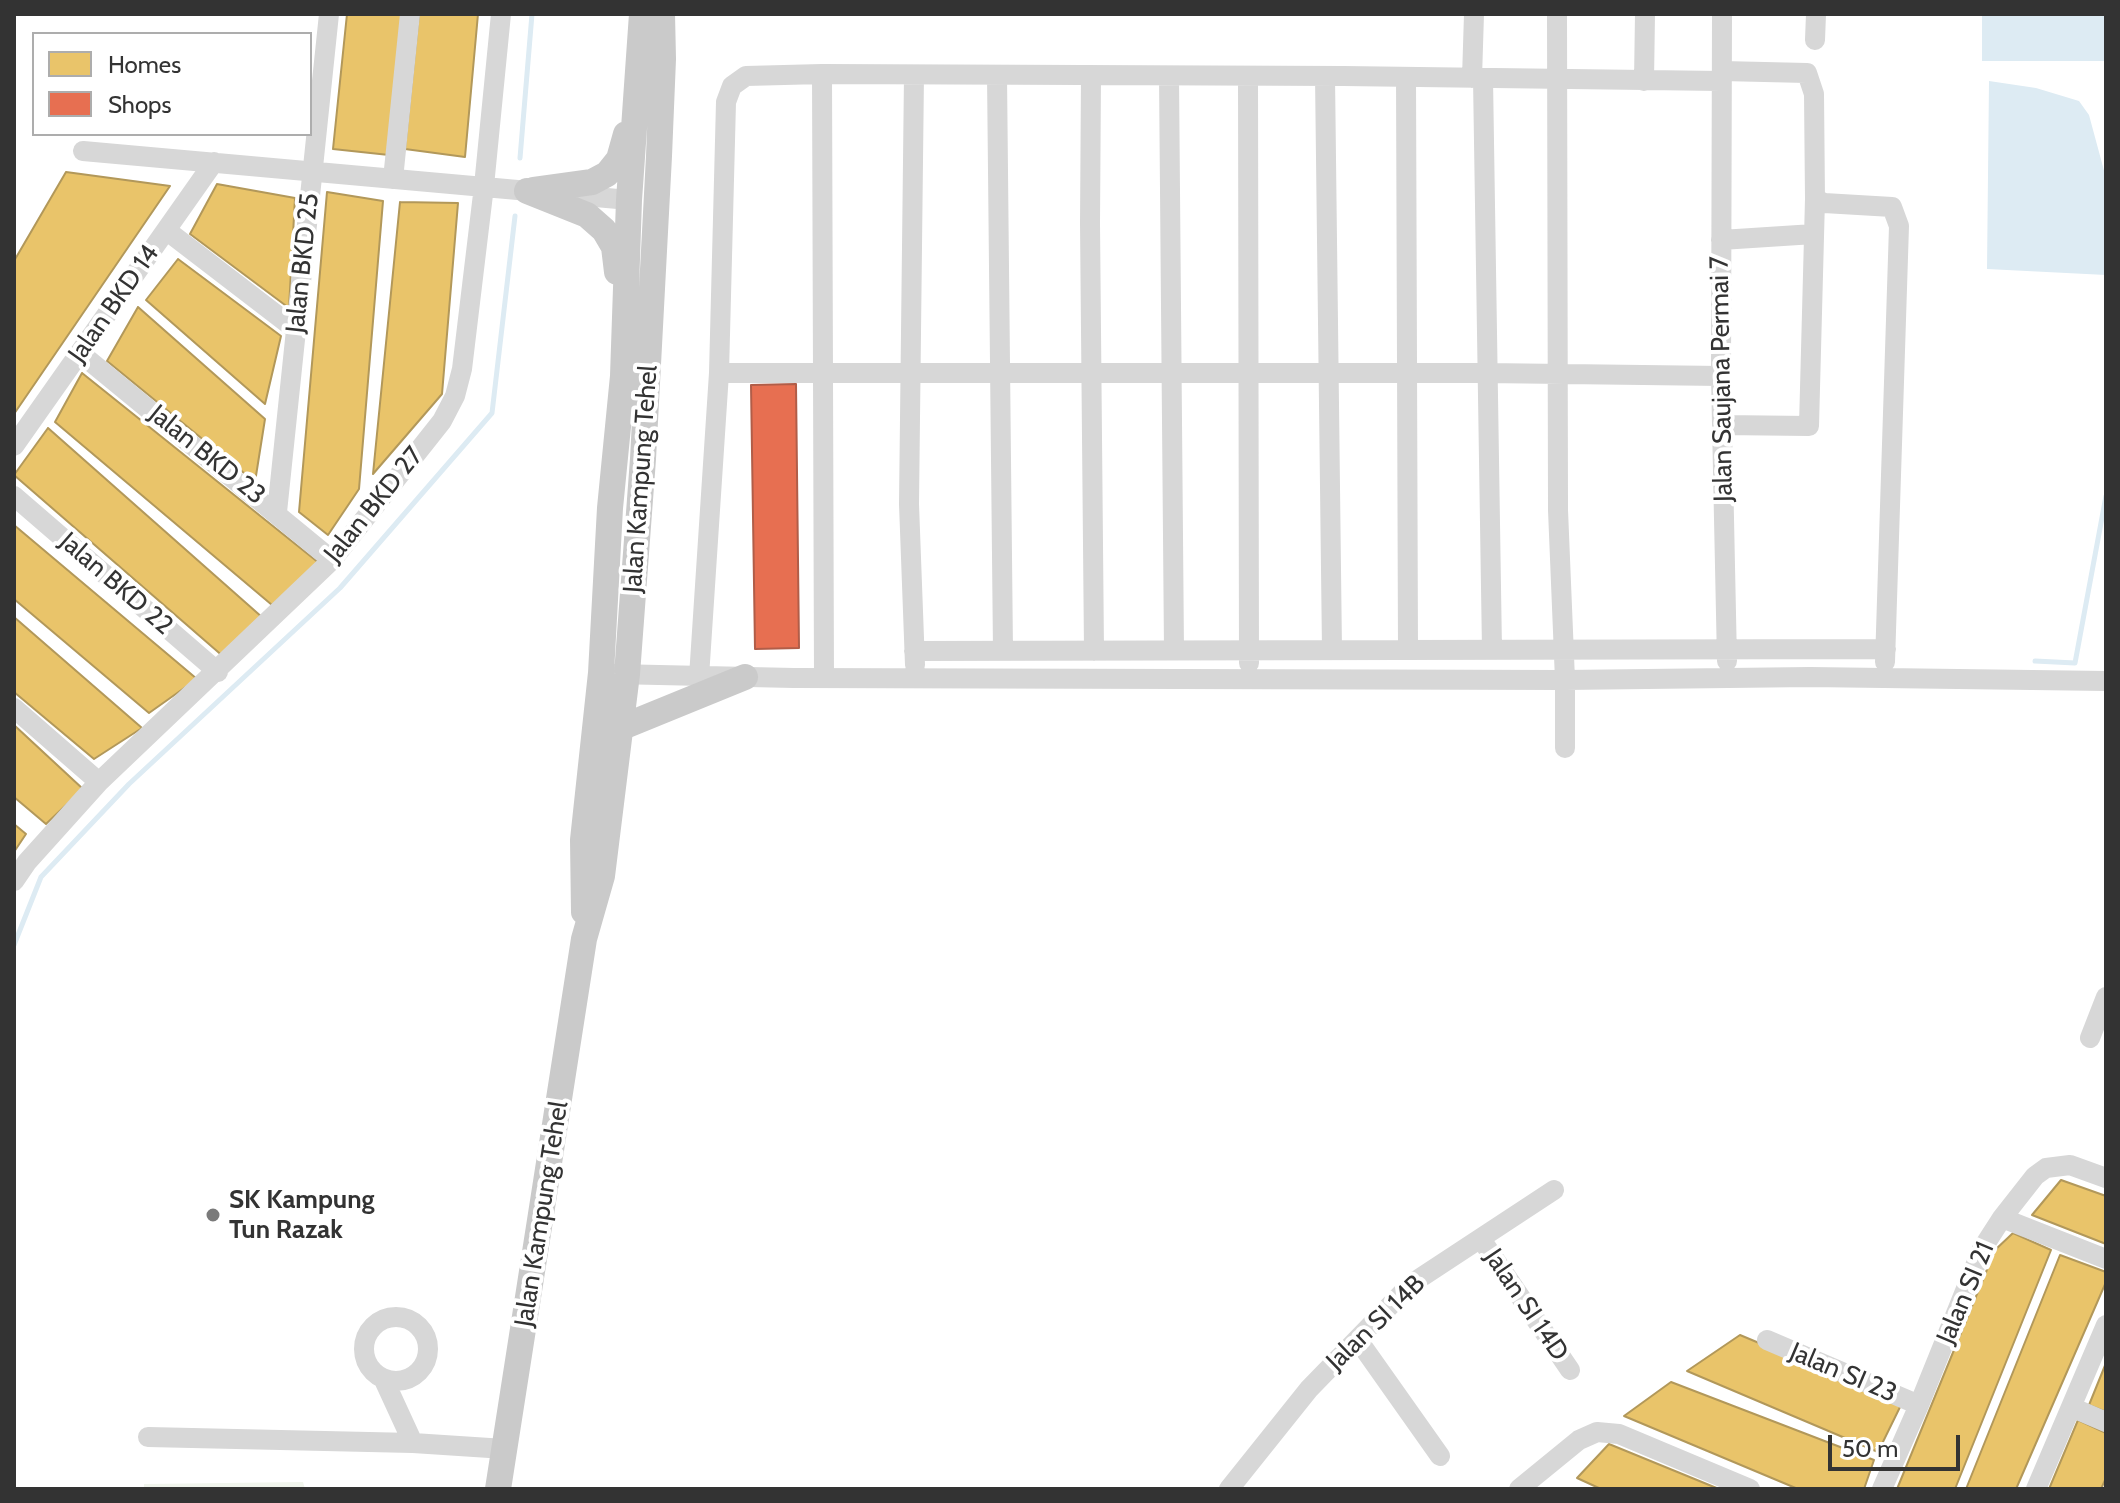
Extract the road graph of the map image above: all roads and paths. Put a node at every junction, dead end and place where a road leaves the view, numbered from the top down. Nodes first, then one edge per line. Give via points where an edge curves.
1 (329, 14) edge
2 (410, 14) edge
3 (501, 14) edge
4 (662, 14) edge
5 (1474, 14) edge
6 (1557, 14) edge
7 (1645, 14) edge
8 (1722, 14) edge
9 (1816, 14) edge
10 (641, 22) edge
11 (1815, 40) dead end
12 (663, 59) junction
13 (822, 74) junction
14 (914, 75) junction
15 (997, 75) junction
16 (1091, 75) junction
17 (1169, 76) junction
18 (1248, 76) junction
19 (1325, 76) junction
20 (1722, 76) junction
21 (1406, 77) junction
22 (1478, 78) junction
23 (1557, 80) junction
24 (1644, 81) junction
25 (83, 151) dead end
26 (214, 162) junction
27 (313, 170) junction
28 (393, 179) junction
29 (484, 186) junction
30 (527, 191) junction
31 (1815, 199) junction
32 (629, 200) junction
33 (166, 230) junction
34 (1814, 234) junction
35 (1721, 240) junction
36 (295, 329) junction
37 (80, 353) junction
38 (910, 372) junction
39 (1001, 372) junction
40 (1091, 372) junction
41 (1170, 372) junction
42 (719, 373) junction
43 (822, 373) junction
44 (1248, 373) junction
45 (1327, 373) junction
46 (1407, 373) junction
47 (1486, 373) junction
48 (1557, 374) junction
49 (623, 376) junction
50 (1721, 376) junction
51 (1722, 425) junction
52 (14, 446) edge
53 (643, 459) junction
54 (14, 496) edge
55 (277, 512) junction
56 (332, 560) junction
57 (1727, 649) junction
58 (1886, 649) junction
59 (1174, 650) junction
60 (1250, 650) junction
61 (1332, 650) junction
62 (1408, 650) junction
63 (1492, 650) junction
64 (1563, 650) junction
65 (914, 651) junction
66 (1003, 651) junction
67 (1094, 651) junction
68 (218, 672) junction
69 (614, 674) junction
70 (699, 677) junction
71 (745, 677) junction
72 (915, 677) junction
73 (1726, 677) junction
74 (824, 678) junction
75 (1885, 678) junction
76 (1249, 679) junction
77 (1565, 680) junction
78 (2106, 681) edge
79 (14, 708) edge
80 (620, 728) junction
81 (1565, 748) dead end
82 (99, 782) junction
83 (14, 881) edge
84 (584, 939) junction
85 (2106, 997) edge
86 (2090, 1038) dead end
87 (2106, 1178) edge
88 (1554, 1190) dead end
89 (2002, 1218) junction
90 (1481, 1239) junction
91 (2106, 1259) edge
92 (2106, 1325) edge
93 (1358, 1340) junction
94 (1767, 1340) dead end
95 (1570, 1370) dead end
96 (384, 1380) dead end
97 (1919, 1405) junction
98 (2071, 1407) junction
99 (2106, 1422) edge
100 (148, 1437) dead end
101 (413, 1443) junction
102 (505, 1449) junction
103 (1440, 1456) dead end
104 (498, 1489) edge
105 (1229, 1489) edge
106 (1519, 1489) edge
107 (1750, 1489) edge
108 (1882, 1489) edge
109 (2036, 1489) edge

1 - 27 street, Jalan BKD 25
2 - 28 street
3 - 29 street, Jalan BKD 27
4 - 12 main road, Jalan Kampung Tehel
5 - 22 street
6 - 23 street
7 - 24 street
8 - 20 street, Jalan Saujana Permai 7
9 - 11 street
10 - 30 main road via 619,159 592,182
10 - 32 main road, Jalan Kampung Tehel
12 - 32 main road via 648,174
12 - 53 main road, Jalan Kampung Tehel
13 - 14 street
13 - 42 street via 746,76 732,86 726,102
13 - 43 street
14 - 15 street
14 - 38 street
15 - 16 street
15 - 39 street
16 - 17 street
16 - 40 street
17 - 18 street
17 - 41 street
18 - 19 street
18 - 44 street
19 - 21 street
19 - 45 street
20 - 24 street
20 - 31 street via 1807,73 1814,94
20 - 35 street, Jalan Saujana Permai 7
21 - 22 street
21 - 46 street
22 - 23 street
22 - 47 street
23 - 24 street
23 - 48 street
25 - 26 street
26 - 27 street
26 - 33 street, Jalan BKD 14
27 - 28 street
27 - 36 street, Jalan BKD 25
28 - 29 street
29 - 30 street
29 - 56 street, Jalan BKD 27 via 455,396 442,421
30 - 32 street
30 - 49 main road via 587,215 614,247
31 - 34 street
31 - 58 street via 1892,207 1899,226
32 - 49 main road, Jalan Kampung Tehel
32 - 53 main road via 640,218 644,242 639,358
33 - 36 street
33 - 37 street, Jalan BKD 14
34 - 35 street
34 - 51 street via 1809,426
35 - 50 street, Jalan Saujana Permai 7
36 - 55 street, Jalan BKD 25
37 - 52 street, Jalan BKD 14
37 - 55 street, Jalan BKD 23
38 - 39 street
38 - 43 street
38 - 65 street
39 - 40 street
39 - 66 street
40 - 41 street
40 - 67 street
41 - 44 street
41 - 59 street
42 - 43 street
42 - 70 street
43 - 74 street
44 - 45 street
44 - 60 street
45 - 46 street
45 - 61 street
46 - 47 street
46 - 62 street
47 - 48 street
47 - 63 street
48 - 50 street
48 - 64 street
49 - 69 main road, Jalan Kampung Tehel via 610,508
50 - 51 street, Jalan Saujana Permai 7
51 - 57 street, Jalan Saujana Permai 7
53 - 69 main road, Jalan Kampung Tehel
54 - 68 street, Jalan BKD 22
55 - 56 street, Jalan BKD 23
56 - 68 street, Jalan BKD 27
57 - 58 street
57 - 64 street
57 - 73 street, Jalan Saujana Permai 7
58 - 75 street
59 - 60 street
59 - 67 street
60 - 61 street
60 - 76 street
61 - 62 street
62 - 63 street
63 - 64 street
64 - 77 street
65 - 66 street
65 - 72 street
66 - 67 street
68 - 82 street, Jalan BKD 27
69 - 70 street
69 - 80 main road, Jalan Kampung Tehel
69 - 84 main road, Jalan Kampung Tehel via 583,840
70 - 71 street
71 - 74 street
71 - 80 main road
72 - 74 street
72 - 76 street
73 - 75 street
73 - 77 street
75 - 78 street
76 - 77 street
77 - 81 street
79 - 82 street
80 - 84 main road, Jalan Kampung Tehel via 602,876
82 - 83 street, Jalan BKD 27
84 - 102 main road, Jalan Kampung Tehel
85 - 86 street
87 - 89 street, Jalan SI 21 via 2070,1165 2046,1168
88 - 90 street, Jalan SI 14B
89 - 91 street
89 - 97 street, Jalan SI 21 via 1982,1249
90 - 93 street, Jalan SI 14B via 1411,1284
90 - 95 street, Jalan SI 14D
92 - 98 street
93 - 103 street
93 - 105 street, Jalan SI 14B via 1309,1389
94 - 97 street, Jalan SI 23
96 - 101 street
97 - 108 street, Jalan SI 21
98 - 99 street
98 - 109 street
100 - 101 street
101 - 102 street
102 - 104 main road, Jalan Kampung Tehel
106 - 107 street via 1597,1432 1619,1434

